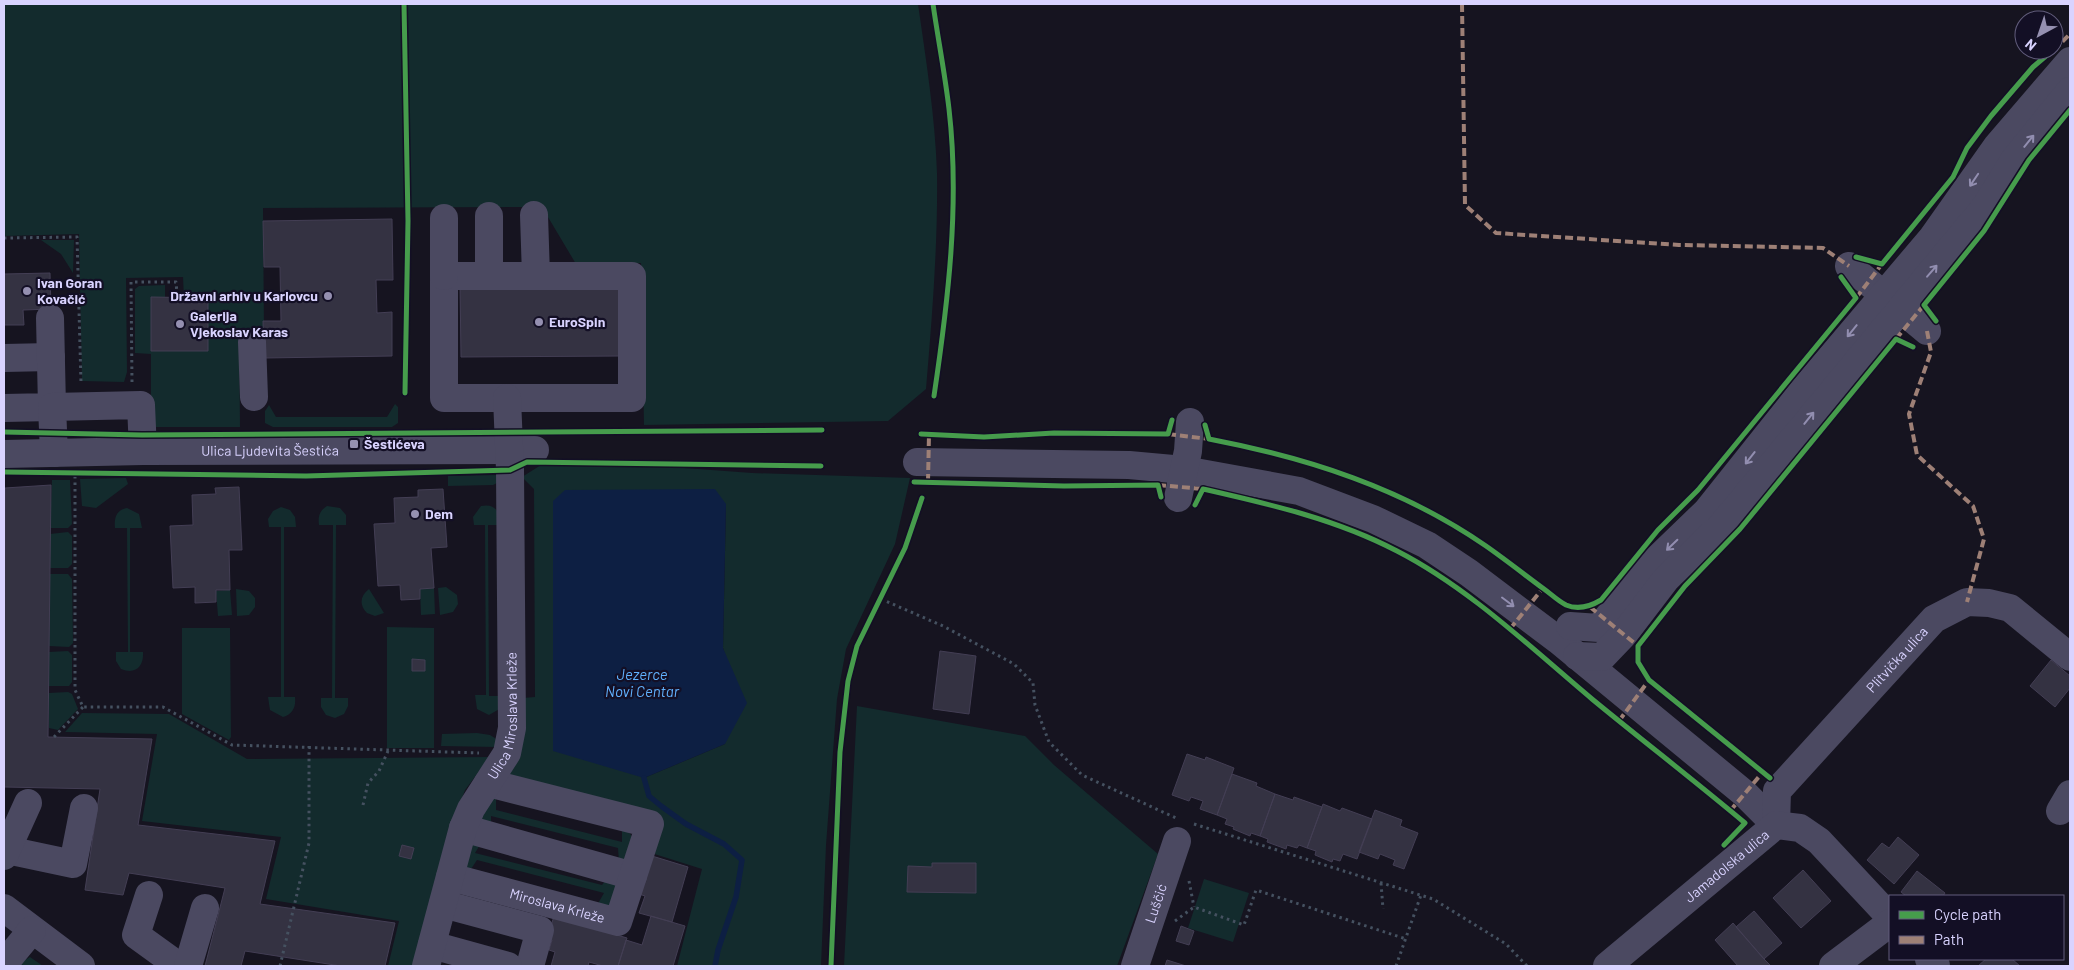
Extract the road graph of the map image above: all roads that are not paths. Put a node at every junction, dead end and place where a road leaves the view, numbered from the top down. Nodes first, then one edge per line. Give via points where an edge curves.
1 (2070, 61) edge
2 (2070, 91) edge
3 (534, 215) dead end
4 (489, 216) dead end
5 (444, 218) dead end
6 (1849, 266) dead end
7 (444, 276) junction
8 (489, 276) junction
9 (536, 276) junction
10 (1891, 301) junction
11 (50, 318) dead end
12 (1926, 331) dead end
13 (252, 342) dead end
14 (4, 358) edge
15 (51, 358) junction
16 (254, 396) dead end
17 (507, 398) junction
18 (52, 407) junction
19 (4, 408) edge
20 (1190, 422) dead end
21 (522, 450) junction
22 (143, 451) junction
23 (4, 454) edge
24 (918, 454) dead end
25 (1186, 461) junction
26 (60, 463) junction
27 (1178, 498) dead end
28 (1570, 626) junction
29 (1599, 628) junction
30 (1589, 656) junction
31 (2070, 657) edge
32 (488, 783) junction
33 (28, 803) dead end
34 (84, 808) dead end
35 (1776, 825) junction
36 (463, 828) junction
37 (1183, 828) road end
38 (6, 853) edge
39 (633, 876) junction
40 (450, 877) junction
41 (149, 895) dead end
42 (443, 904) junction
43 (4, 908) edge
44 (205, 908) dead end
45 (1889, 916) edge
46 (1889, 924) edge
47 (32, 930) junction
48 (429, 956) edge
49 (4, 964) edge
50 (79, 965) edge
51 (179, 966) edge
52 (188, 966) edge
53 (508, 966) edge
54 (530, 966) edge
55 (1134, 966) edge
56 (1607, 966) edge
57 (1833, 966) edge

1 -> 10 street via 1997,146
10 -> 2 street via 1986,206 2014,160
3 - 9 street
4 - 8 street
5 - 7 street
6 - 10 street
7 - 8 street
7 - 17 street via 444,398
8 - 9 street
9 - 17 street via 632,276 632,398
10 - 12 street
10 -> 29 street via 1707,511 1651,566
30 -> 10 street via 1624,634 1666,579 1723,524
11 - 15 street
13 - 16 street
14 - 15 street
15 - 18 street
17 - 21 street, Ulica Miroslava Krleže
18 - 19 street
18 - 22 street via 141,405
18 - 26 street
20 - 25 street
21 - 22 street, Ulica Ljudevita Šestića
21 - 32 street, Ulica Miroslava Krleže via 512,728 507,753
22 - 26 street, Ulica Ljudevita Šestića
23 - 26 street, Ulica Ljudevita Šestića
24 - 25 street via 1129,465
25 - 27 street
25 - 28 street via 1251,464 1302,477 1379,504 1427,527 1479,559
25 -> 30 street via 1299,491 1373,519 1427,545
28 - 29 street
28 - 30 street
29 - 30 street
30 - 35 street via 1626,696 1744,794
31 - 35 street, Plitvička ulica via 2010,608 1967,602 1934,619 1777,791
32 - 36 street, Ulica Miroslava Krleže
32 - 39 street, Miroslava Krleže via 650,824
33 - 38 street
34 - 38 street via 73,864
35 - 45 street, Jamadolska ulica via 1800,828 1819,841
35 - 56 street, Jamadolska ulica
36 - 39 street
36 - 40 street, Ulica Miroslava Krleže
37 - 55 street, Luščić
39 - 40 street, Miroslava Krleže via 618,922
40 - 42 street, Ulica Miroslava Krleže
41 - 51 street via 136,935
42 - 48 street, Ulica Miroslava Krleže
42 - 54 street, Miroslava Krleže via 540,930
43 - 47 street
44 - 52 street
46 - 57 street
47 - 49 street
47 - 50 street
48 - 53 street

